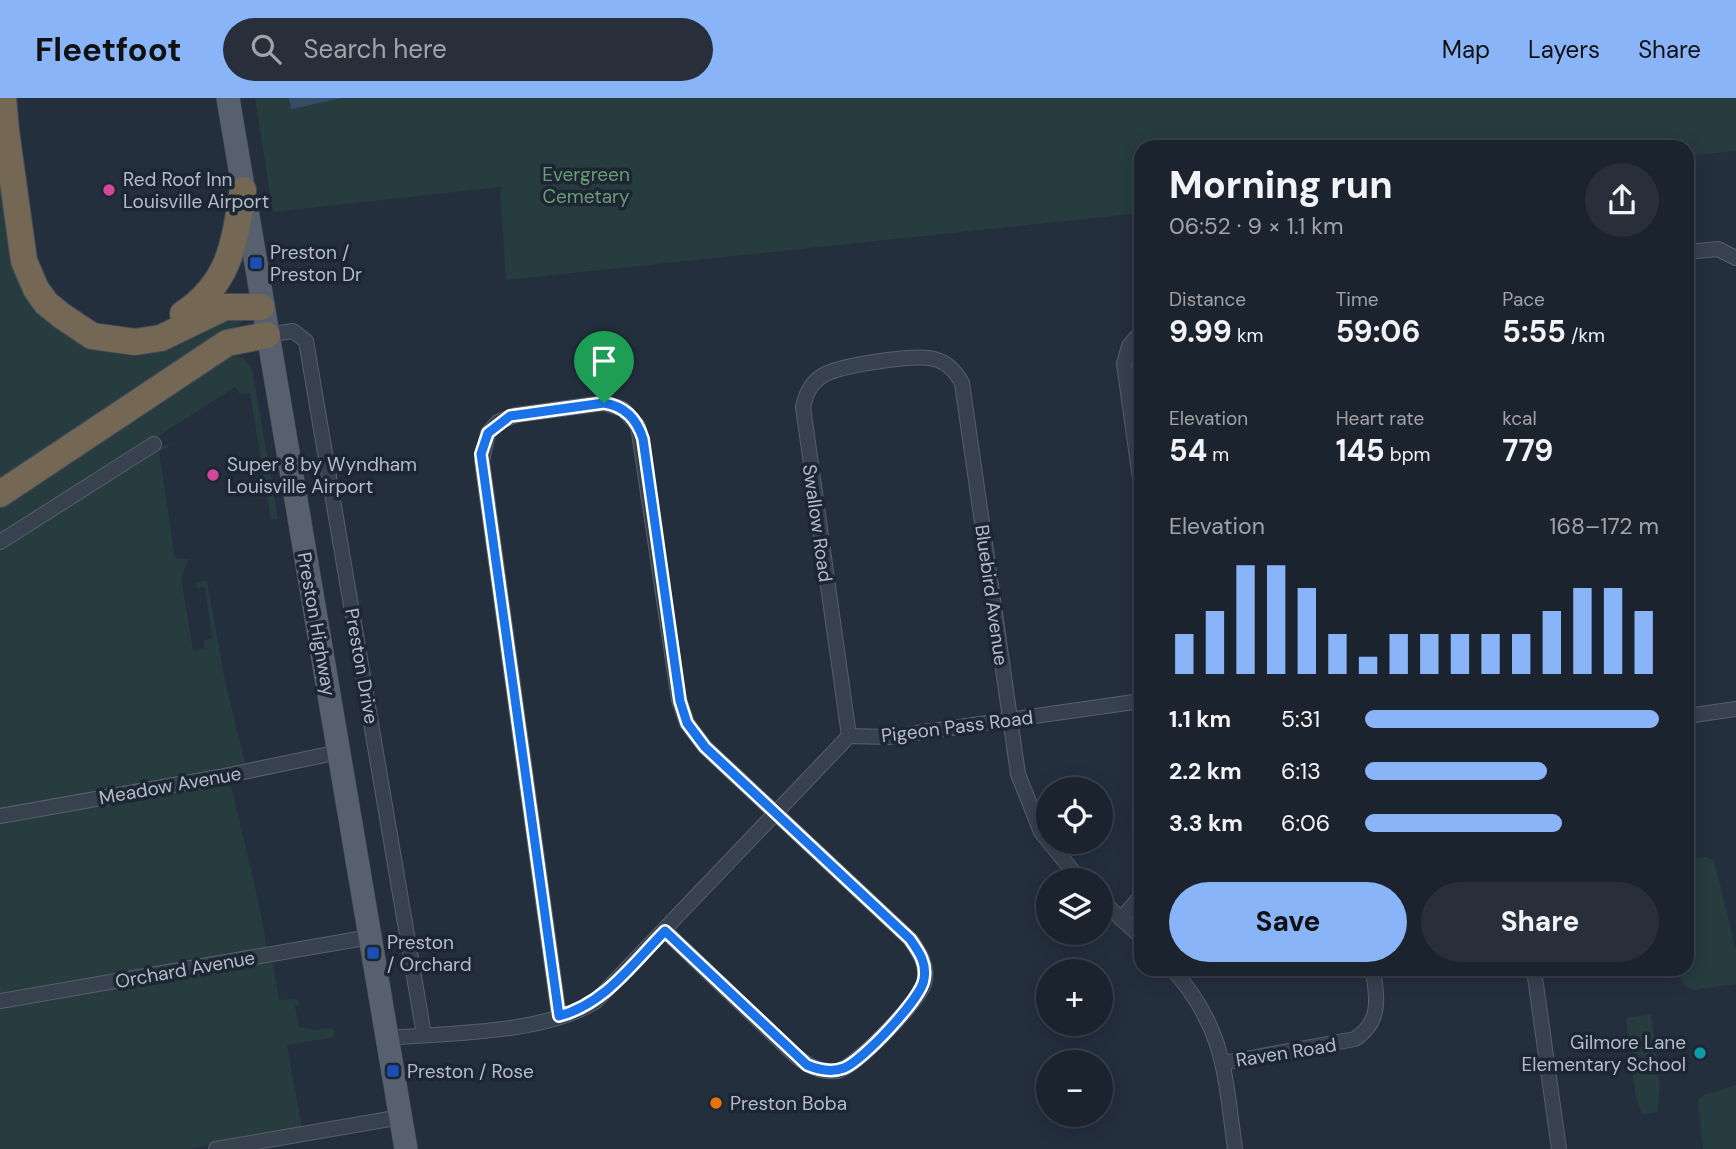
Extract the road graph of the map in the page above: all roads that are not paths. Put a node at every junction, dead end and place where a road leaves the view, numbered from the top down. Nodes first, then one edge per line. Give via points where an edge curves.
1 (3, 98) edge
2 (228, 98) edge
3 (243, 190) junction
4 (1694, 251) edge
5 (1736, 257) edge
6 (261, 307) junction
7 (71, 322) junction
8 (267, 335) junction
9 (1134, 340) edge
10 (880, 363) joint
11 (1134, 436) edge
12 (154, 444) dead end
13 (0, 494) edge
14 (0, 542) edge
15 (1134, 702) edge
16 (1736, 709) edge
17 (1694, 715) edge
18 (1010, 721) junction
19 (849, 736) junction
20 (339, 752) junction
21 (775, 813) junction
22 (0, 816) edge
23 (1069, 868) edge
24 (1134, 904) edge
25 (1113, 911) edge
26 (1121, 919) junction
27 (665, 931) junction
28 (1134, 931) edge
29 (370, 937) junction
30 (1178, 976) edge
31 (1373, 976) edge
32 (1535, 976) edge
33 (0, 1001) edge
34 (559, 1016) junction
35 (424, 1035) junction
36 (387, 1038) junction
37 (1223, 1063) junction
38 (401, 1117) junction
39 (216, 1149) edge
40 (406, 1149) edge
41 (1235, 1149) edge
42 (1559, 1149) edge

1 - 7 highway, bridge via 28,272 46,303
2 - 3 main road, Preston Highway
3 - 6 main road, Preston Highway
3 - 7 highway via 228,264 199,304 145,331 114,332
4 - 5 street via 1717,249
6 - 7 highway via 225,307 161,338 135,342 92,336
6 - 8 main road, Preston Highway
8 - 13 highway via 227,343
8 - 20 main road, Preston Highway
8 - 35 street, Preston Drive via 293,331 306,341
9 - 11 street via 1124,364
10 - 18 street, Bluebird Avenue via 934,359 949,367 962,383
10 - 19 street, Swallow Road via 821,376 808,390 803,407
12 - 14 street
15 - 18 street, Pigeon Pass Road
16 - 17 street
18 - 19 street, Pigeon Pass Road via 888,737
18 - 23 street, Bluebird Avenue via 1018,774 1032,816
19 - 21 street
20 - 22 street, Meadow Avenue
20 - 29 main road, Preston Highway
21 - 27 street
21 - 27 street via 910,939 925,968 917,997 855,1062 836,1071 816,1069 797,1057
21 - 34 street via 705,747 682,711 638,426 623,409 611,404 516,415 498,422 488,433 481,454
24 - 26 street
25 - 26 street
26 - 28 street
27 - 34 street via 596,1001
29 - 33 street, Orchard Avenue
29 - 36 main road, Preston Highway
30 - 37 street via 1205,1012
31 - 37 street, Raven Road via 1376,1012 1368,1028 1354,1039
32 - 42 street
34 - 35 street via 509,1027
35 - 36 street
36 - 38 main road, Preston Highway
37 - 41 street
38 - 39 street
38 - 40 main road, Preston Highway

